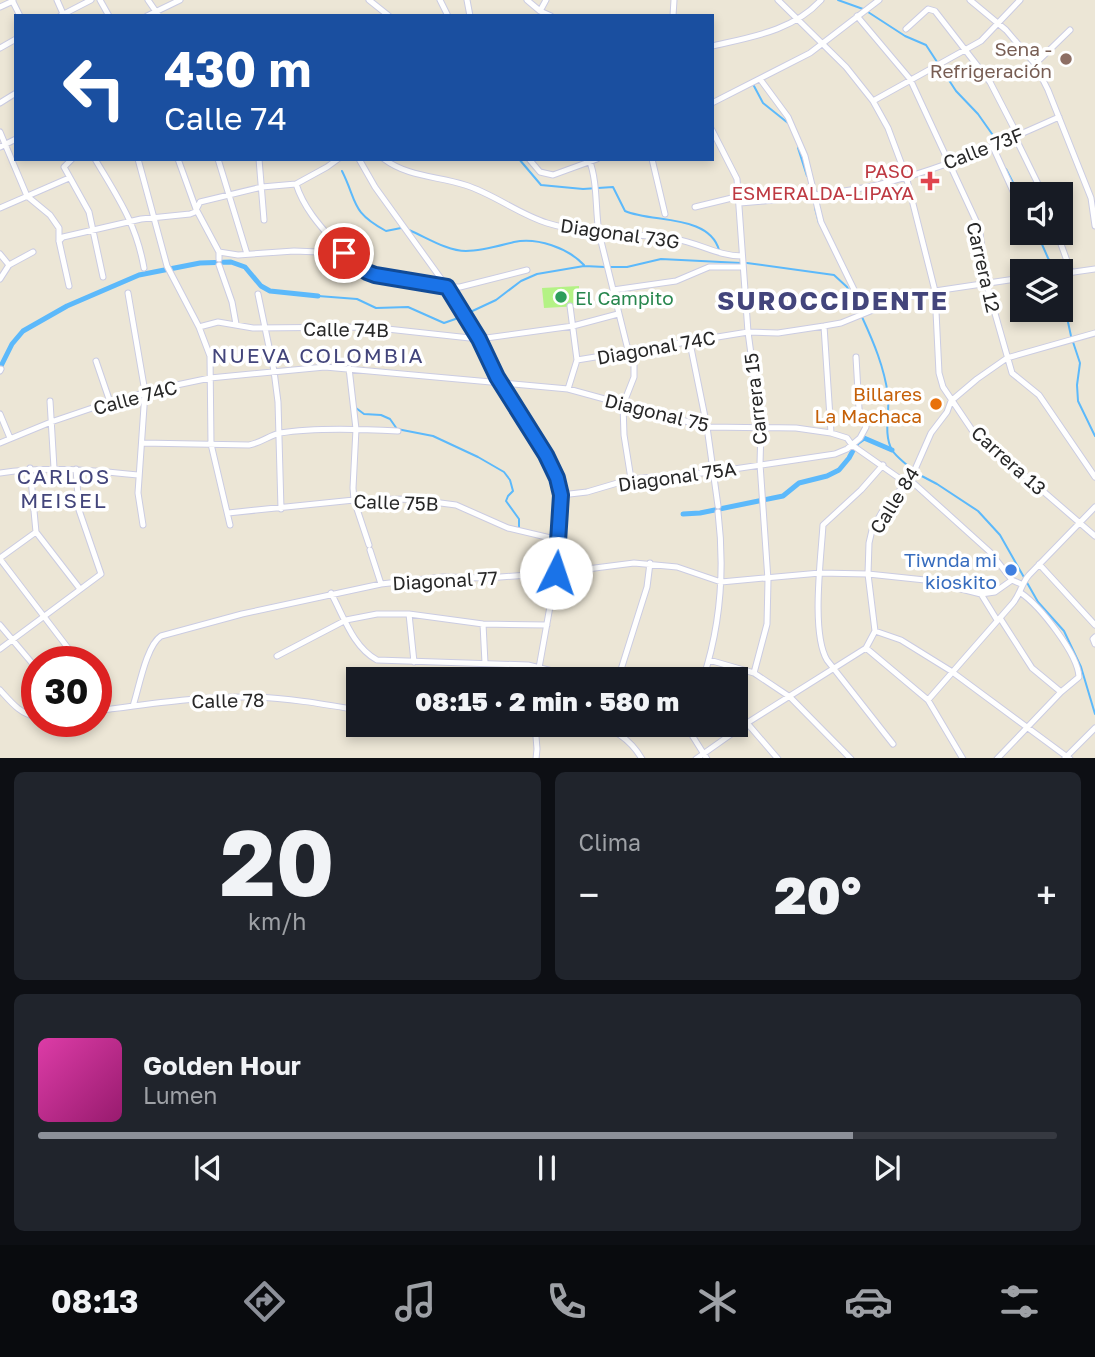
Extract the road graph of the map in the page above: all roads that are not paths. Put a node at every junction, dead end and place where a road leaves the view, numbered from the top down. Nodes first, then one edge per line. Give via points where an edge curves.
1 (12, 0) edge
2 (91, 0) edge
3 (148, 0) edge
4 (180, 0) edge
5 (369, 0) edge
6 (527, 0) edge
7 (546, 0) edge
8 (778, 0) edge
9 (821, 0) edge
10 (879, 0) edge
11 (970, 0) edge
12 (1020, 0) edge
13 (0, 7) edge
14 (540, 12) junction
15 (862, 12) junction
16 (156, 13) edge
17 (64, 14) edge
18 (386, 14) edge
19 (546, 14) edge
20 (798, 19) junction
21 (998, 23) junction
22 (906, 29) dead end
23 (1070, 30) dead end
24 (823, 43) junction
25 (714, 46) edge
26 (965, 51) junction
27 (1035, 64) junction
28 (760, 79) junction
29 (910, 79) junction
30 (873, 101) junction
31 (714, 102) edge
32 (1059, 117) junction
33 (0, 132) edge
34 (714, 134) edge
35 (1016, 136) junction
36 (3, 146) edge
37 (996, 146) junction
38 (70, 161) edge
39 (96, 161) edge
40 (139, 161) edge
41 (179, 161) edge
42 (219, 161) edge
43 (259, 161) edge
44 (335, 161) edge
45 (360, 161) edge
46 (387, 161) edge
47 (530, 161) edge
48 (590, 161) edge
49 (593, 161) edge
50 (652, 161) edge
51 (947, 162) junction
52 (906, 176) junction
53 (69, 178) junction
54 (1010, 182) edge
55 (1037, 182) edge
56 (296, 184) junction
57 (262, 187) junction
58 (228, 193) junction
59 (811, 195) junction
60 (27, 196) junction
61 (1093, 198) edge
62 (740, 199) junction
63 (695, 207) dead end
64 (0, 208) edge
65 (196, 209) junction
66 (665, 214) dead end
67 (153, 218) junction
68 (264, 220) dead end
69 (132, 222) junction
70 (1095, 226) edge
71 (94, 229) junction
72 (599, 233) junction
73 (59, 240) junction
74 (33, 252) dead end
75 (219, 252) junction
76 (344, 253) junction
77 (0, 254) edge
78 (247, 254) junction
79 (742, 257) junction
80 (9, 265) junction
81 (742, 266) junction
82 (144, 268) dead end
83 (1095, 269) edge
84 (527, 270) dead end
85 (1073, 272) edge
86 (103, 277) dead end
87 (0, 279) edge
88 (1010, 279) edge
89 (986, 282) junction
90 (69, 286) dead end
91 (447, 287) junction
92 (613, 290) junction
93 (934, 291) junction
94 (128, 293) dead end
95 (258, 294) dead end
96 (570, 306) dead end
97 (862, 313) junction
98 (618, 314) junction
99 (236, 324) junction
100 (573, 326) junction
101 (824, 326) junction
102 (199, 327) junction
103 (266, 328) junction
104 (748, 332) junction
105 (1095, 333) edge
106 (479, 339) junction
107 (690, 343) junction
108 (631, 352) junction
109 (856, 358) dead end
110 (1007, 358) junction
111 (577, 360) junction
112 (96, 361) dead end
113 (349, 368) junction
114 (274, 371) junction
115 (210, 378) junction
116 (501, 384) junction
117 (568, 389) junction
118 (145, 392) junction
119 (50, 401) dead end
120 (951, 401) junction
121 (110, 402) junction
122 (623, 405) junction
123 (0, 414) edge
124 (51, 422) junction
125 (707, 427) junction
126 (761, 428) junction
127 (356, 429) junction
128 (398, 432) dead end
129 (278, 433) junction
130 (831, 433) junction
131 (10, 438) junction
132 (0, 443) edge
133 (142, 443) junction
134 (211, 444) junction
135 (854, 446) junction
136 (760, 464) junction
137 (883, 465) junction
138 (30, 468) junction
139 (54, 468) junction
140 (76, 469) junction
141 (714, 472) junction
142 (0, 473) edge
143 (138, 475) junction
144 (911, 476) junction
145 (1095, 477) edge
146 (631, 479) junction
147 (561, 495) junction
148 (354, 500) junction
149 (1095, 507) edge
150 (281, 509) junction
151 (228, 513) junction
152 (1080, 522) junction
153 (143, 525) dead end
154 (230, 525) dead end
155 (36, 532) junction
156 (1095, 536) edge
157 (559, 540) junction
158 (0, 558) edge
159 (650, 563) junction
160 (1039, 564) junction
161 (556, 573) junction
162 (820, 573) junction
163 (869, 575) junction
164 (768, 580) junction
165 (1012, 580) junction
166 (721, 582) junction
167 (1022, 583) junction
168 (381, 584) junction
169 (80, 589) junction
170 (331, 593) junction
171 (1021, 593) junction
172 (981, 594) junction
173 (409, 614) junction
174 (45, 617) junction
175 (998, 619) junction
176 (346, 621) junction
177 (482, 624) junction
178 (0, 625) edge
179 (547, 625) junction
180 (1095, 625) edge
181 (875, 631) junction
182 (1095, 636) edge
183 (12, 640) junction
184 (1095, 644) edge
185 (67, 646) edge
186 (866, 648) junction
187 (0, 649) edge
188 (21, 650) edge
189 (276, 656) dead end
190 (709, 660) junction
191 (414, 662) junction
192 (485, 663) junction
193 (538, 666) junction
194 (542, 667) edge
195 (622, 667) edge
196 (707, 667) edge
197 (834, 669) junction
198 (951, 671) junction
199 (754, 673) junction
200 (0, 690) edge
201 (1061, 692) junction
202 (790, 697) junction
203 (928, 699) junction
204 (133, 706) junction
205 (346, 707) edge
206 (112, 709) edge
207 (21, 711) edge
208 (748, 722) edge
209 (748, 724) edge
210 (1028, 728) junction
211 (1095, 729) edge
212 (536, 737) edge
213 (623, 737) edge
214 (693, 737) edge
215 (730, 737) edge
216 (893, 744) dead end
217 (705, 757) edge
218 (536, 758) edge
219 (642, 758) edge
220 (696, 758) edge
221 (778, 758) edge
222 (852, 758) edge
223 (963, 758) edge
224 (997, 758) edge
225 (1067, 758) edge

1 - 13 street
2 - 17 street
3 - 16 street
4 - 16 street
5 - 18 street
6 - 14 street
7 - 14 street
8 - 20 street, Carrera 13
9 - 20 street
10 - 15 street
11 - 21 street
12 - 21 street
14 - 19 street
15 - 24 street
15 - 29 street, Carrera 12
20 - 24 street, Carrera 13
20 - 25 street via 776,30
21 - 26 street
21 - 27 street
22 - 26 street via 931,9
23 - 27 street
24 - 28 street
24 - 30 street, Carrera 13
26 - 29 street
26 - 35 street via 998,95
27 - 32 street
28 - 31 street
28 - 59 street via 788,117 805,156
29 - 30 street
29 - 51 street, Carrera 12
30 - 52 street, Carrera 13
32 - 35 street, Calle 73F
32 - 61 street
33 - 36 street
34 - 62 street, Carrera 15 via 734,169
35 - 37 street, Calle 73F
35 - 55 street
36 - 60 street
37 - 51 street, Calle 73F
37 - 54 street
38 - 53 street via 64,167
39 - 69 street
40 - 67 street
41 - 65 street
42 - 58 street
43 - 57 street
44 - 56 street
45 - 91 street
46 - 72 street, Diagonal 73G via 402,171 475,188 547,223
47 - 48 street via 540,172 553,175
49 - 72 street
50 - 66 street
51 - 52 street, Calle 73F
51 - 89 street, Carrera 12 via 980,233
52 - 59 street, Calle 73F
52 - 93 street, Carrera 13
53 - 60 street
53 - 71 street
56 - 57 street
56 - 76 street via 301,201
57 - 58 street
57 - 68 street
58 - 65 street via 200,202
58 - 78 street
59 - 62 street, Calle 73F
59 - 97 street
60 - 64 street
60 - 73 street via 55,221
61 - 70 street
62 - 63 street, Calle 73F
62 - 79 street, Carrera 15
65 - 67 street via 190,214
65 - 75 street
67 - 69 street
67 - 102 street via 167,266
69 - 71 street
69 - 82 street
71 - 73 street
71 - 86 street
72 - 79 street, Diagonal 73G via 685,241
72 - 92 street
73 - 90 street
74 - 80 street
75 - 78 street
75 - 99 street
76 - 78 street
76 - 91 street via 375,275
77 - 80 street
79 - 81 street, Carrera 15
80 - 87 street
81 - 92 street via 709,267 676,281
81 - 104 street, Carrera 15
83 - 85 street
84 - 91 street
88 - 89 street, Diagonal 74C
89 - 93 street, Diagonal 74C
89 - 110 street, Carrera 12
91 - 106 street
92 - 98 street
93 - 97 street, Diagonal 74C
93 - 120 street, Carrera 13 via 939,373
94 - 118 street
95 - 103 street
96 - 100 street
97 - 101 street, Diagonal 74C
98 - 100 street, Calle 74B
98 - 108 street
99 - 102 street, Calle 74B
99 - 103 street, Calle 74B
100 - 106 street, Calle 74B
100 - 111 street
101 - 104 street, Diagonal 74C
101 - 130 street
102 - 115 street via 210,356
103 - 106 street, Calle 74B via 369,327
103 - 114 street
104 - 107 street, Diagonal 74C
104 - 126 street, Carrera 15
105 - 110 street, Calle 84
106 - 116 street
107 - 108 street, Diagonal 74C
107 - 125 street
108 - 111 street, Diagonal 74C
108 - 122 street via 634,376
109 - 135 street via 859,409 866,427
110 - 120 street, Calle 84
110 - 145 street, Carrera 12 via 1016,378 1039,395
111 - 117 street
112 - 121 street
113 - 114 street, Calle 74C
113 - 116 street, Diagonal 75
113 - 127 street
114 - 115 street, Calle 74C
114 - 129 street
115 - 118 street, Calle 74C
115 - 134 street
116 - 117 street, Diagonal 75
116 - 147 street via 546,455
117 - 122 street, Diagonal 75
118 - 121 street, Calle 74C
118 - 133 street
119 - 124 street
120 - 144 street, Calle 84
120 - 152 street, Carrera 13 via 979,437
121 - 124 street, Calle 74C
122 - 125 street, Diagonal 75
122 - 146 street
123 - 131 street
124 - 131 street, Calle 74C
124 - 139 street
125 - 126 street, Diagonal 75
125 - 141 street
126 - 130 street, Diagonal 75
126 - 136 street, Carrera 15
127 - 128 street
127 - 129 street
127 - 148 street
129 - 134 street via 258,443
129 - 150 street
130 - 135 street, Diagonal 75 via 847,438
131 - 132 street, Calle 74C
133 - 134 street
133 - 143 street
134 - 151 street
135 - 136 street, Diagonal 75A via 835,454
135 - 137 street, Diagonal 75
136 - 141 street, Diagonal 75A
136 - 164 street, Carrera 15
137 - 144 street, Diagonal 75
137 - 162 street via 823,525
138 - 139 street
138 - 142 street
138 - 155 street
139 - 140 street
140 - 143 street
140 - 169 street via 79,510 101,574
141 - 146 street, Diagonal 75A
141 - 166 street
143 - 153 street
144 - 163 street, Calle 84 via 872,530
144 - 165 street, Diagonal 75 via 990,552
146 - 147 street, Diagonal 75A
147 - 157 street
148 - 150 street, Calle 75B
148 - 157 street, Calle 75B via 410,499 456,505 508,528
148 - 168 street
149 - 152 street
150 - 151 street, Calle 75B
151 - 154 street
152 - 156 street, Carrera 13
152 - 160 street
155 - 158 street
155 - 169 street
157 - 161 street
158 - 174 street
159 - 161 street, Diagonal 77
159 - 166 street, Diagonal 77
159 - 195 street
160 - 167 street
160 - 180 street
161 - 168 street, Diagonal 77
161 - 179 street
162 - 163 street, Diagonal 77
162 - 164 street, Diagonal 77
162 - 197 street via 821,645
163 - 172 street, Diagonal 77 via 925,580
163 - 181 street, Calle 84
164 - 166 street, Diagonal 77
164 - 199 street, Carrera 15 via 767,624
165 - 167 street
165 - 172 street
166 - 190 street via 718,625
167 - 171 street
168 - 170 street, Diagonal 77
169 - 174 street
170 - 176 street
170 - 204 street, Diagonal 77 via 161,636 154,640
171 - 175 street
171 - 201 street via 1062,640 1077,666 1079,677
172 - 175 street
173 - 176 street via 377,614
173 - 177 street
173 - 191 street
174 - 183 street
174 - 185 street
175 - 198 street
175 - 201 street via 1032,668
176 - 189 street
176 - 191 street via 366,654 377,660
177 - 179 street
177 - 192 street
178 - 183 street
179 - 193 street
181 - 186 street
181 - 198 street via 901,639
182 - 184 street
183 - 187 street
183 - 188 street
186 - 197 street
186 - 203 street
190 - 196 street
190 - 199 street
191 - 192 street
192 - 193 street
193 - 194 street
197 - 202 street
197 - 216 street
198 - 203 street
198 - 210 street
199 - 202 street
200 - 207 street
201 - 210 street
202 - 208 street
202 - 222 street
203 - 223 street
204 - 205 street, Calle 78 via 251,697
204 - 206 street, Calle 78
209 - 221 street
210 - 224 street
210 - 225 street
211 - 225 street
212 - 218 street
213 - 219 street
214 - 217 street
215 - 217 street
217 - 220 street

